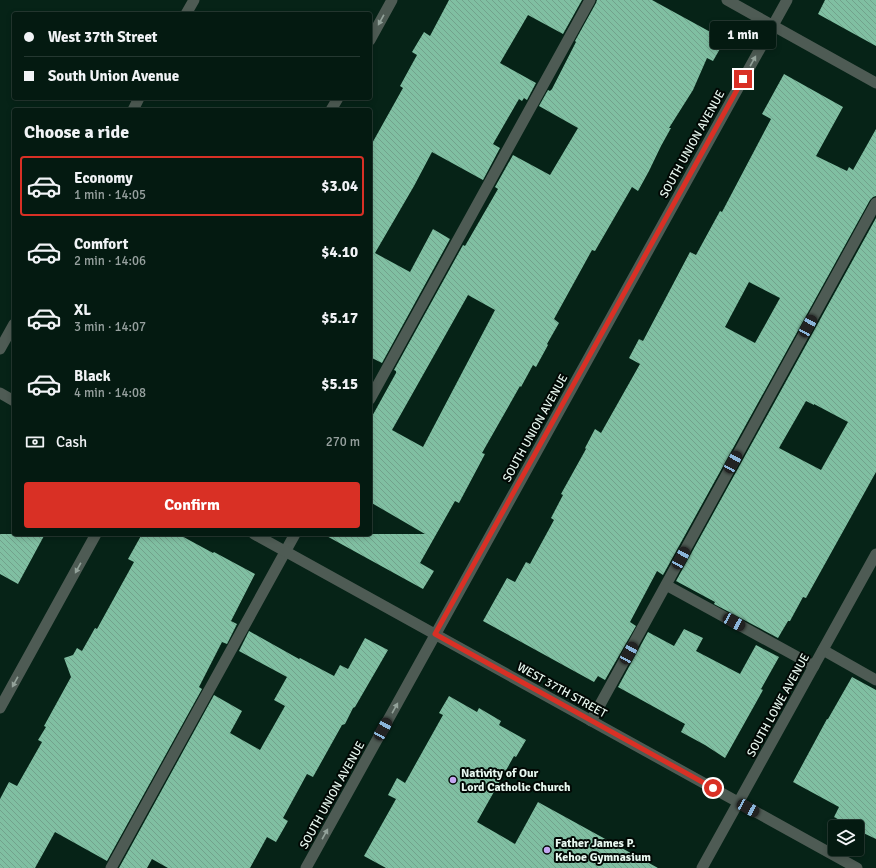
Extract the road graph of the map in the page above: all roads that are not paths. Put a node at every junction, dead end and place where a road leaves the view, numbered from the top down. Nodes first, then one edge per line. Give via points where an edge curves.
1 (194, 0) edge
2 (392, 0) edge
3 (590, 0) edge
4 (726, 0) edge
5 (787, 0) edge
6 (187, 12) edge
7 (773, 26) junction
8 (372, 36) edge
9 (876, 83) edge
10 (876, 202) edge
11 (12, 328) edge
12 (0, 349) edge
13 (0, 393) edge
14 (372, 395) edge
15 (12, 400) edge
16 (95, 536) edge
17 (258, 536) edge
18 (294, 536) edge
19 (286, 552) junction
20 (876, 554) edge
21 (666, 586) junction
22 (435, 634) junction
23 (823, 650) junction
24 (814, 666) junction
25 (876, 680) edge
26 (0, 708) edge
27 (591, 721) junction
28 (738, 802) junction
29 (110, 868) edge
30 (306, 868) edge
31 (702, 868) edge
32 (857, 868) edge

1 - 6 street
2 -> 8 street
3 - 14 street
4 - 7 street
5 - 7 street, SOUTH UNION AVENUE
7 - 9 street
22 -> 7 street, SOUTH UNION AVENUE
10 - 21 street
11 - 12 street
13 - 15 street
16 -> 26 street
17 - 19 street, WEST 37TH STREET
18 - 19 street
19 - 22 street, WEST 37TH STREET
19 - 29 street
20 - 23 street, SOUTH LOWE AVENUE
21 - 24 street
21 - 27 street
22 - 27 street, WEST 37TH STREET
30 -> 22 street, SOUTH UNION AVENUE
23 - 24 street, SOUTH LOWE AVENUE
23 - 25 street
24 - 28 street, SOUTH LOWE AVENUE
27 - 28 street, WEST 37TH STREET
28 - 31 street, SOUTH LOWE AVENUE
28 - 32 street, WEST 37TH STREET

